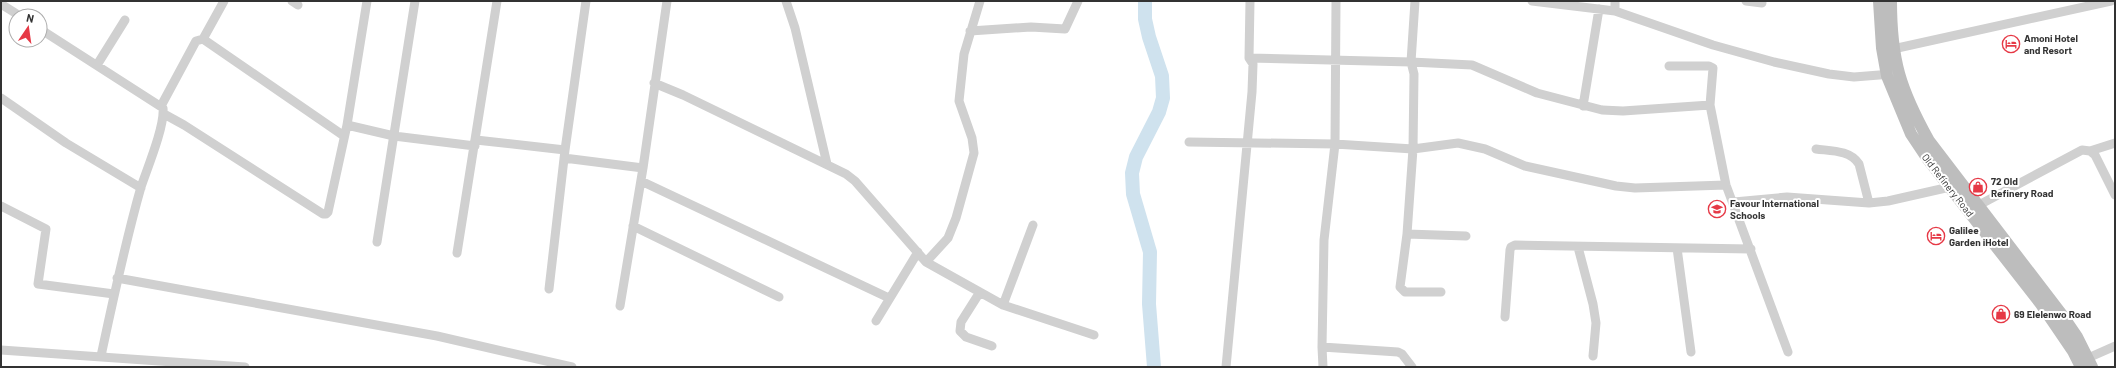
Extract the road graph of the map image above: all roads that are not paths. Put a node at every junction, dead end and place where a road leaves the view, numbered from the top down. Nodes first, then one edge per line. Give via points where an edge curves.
1 (224, 1) edge
2 (367, 1) edge
3 (415, 1) edge
4 (497, 1) edge
5 (586, 1) edge
6 (667, 1) edge
7 (786, 1) edge
8 (980, 1) edge
9 (1078, 1) edge
10 (1250, 1) edge
11 (1336, 1) edge
12 (1415, 1) edge
13 (1532, 1) edge
14 (1615, 1) edge
15 (1746, 1) edge
16 (1878, 1) edge
17 (1891, 1) edge
18 (2111, 1) edge
19 (1762, 3) dead end
20 (1599, 9) junction
21 (1615, 11) junction
22 (125, 20) dead end
23 (970, 31) junction
24 (48, 34) edge
25 (203, 39) junction
26 (1893, 49) junction
27 (1248, 58) junction
28 (1334, 61) junction
29 (1411, 62) junction
30 (97, 65) junction
31 (1670, 66) dead end
32 (1892, 74) junction
33 (654, 83) junction
34 (1, 98) edge
35 (1710, 104) junction
36 (1583, 106) junction
37 (162, 110) junction
38 (347, 125) junction
39 (344, 136) junction
40 (394, 136) junction
41 (1189, 142) dead end
42 (1248, 142) junction
43 (475, 143) junction
44 (2115, 143) edge
45 (1335, 144) junction
46 (1413, 149) junction
47 (1816, 149) dead end
48 (2090, 150) junction
49 (564, 154) junction
50 (827, 164) junction
51 (643, 168) junction
52 (641, 181) junction
53 (1726, 185) junction
54 (1950, 187) junction
55 (141, 188) junction
56 (2115, 195) edge
57 (1734, 202) junction
58 (1869, 203) junction
59 (1979, 205) junction
60 (1, 206) edge
61 (633, 226) junction
62 (1033, 226) dead end
63 (1407, 234) junction
64 (1466, 236) dead end
65 (377, 242) dead end
66 (1578, 247) junction
67 (1677, 248) junction
68 (1751, 249) junction
69 (918, 252) junction
70 (457, 253) dead end
71 (926, 262) junction
72 (117, 278) junction
73 (549, 289) dead end
74 (980, 292) junction
75 (1440, 292) dead end
76 (114, 294) junction
77 (779, 297) dead end
78 (889, 298) junction
79 (1003, 305) junction
80 (620, 306) dead end
81 (1505, 317) dead end
82 (876, 321) dead end
83 (1094, 335) dead end
84 (992, 346) dead end
85 (2115, 346) edge
86 (1322, 347) junction
87 (1, 350) edge
88 (1691, 352) dead end
89 (1788, 352) dead end
90 (101, 356) junction
91 (1593, 356) dead end
92 (2087, 364) edge
93 (245, 367) edge
94 (572, 367) edge
95 (1226, 367) edge
96 (1323, 367) edge
97 (1412, 367) edge

1 - 25 street
2 - 38 street
3 - 40 street
4 - 43 street
5 - 49 street
6 - 33 street
7 - 50 street
8 - 23 street
9 - 23 street via 1065,30 1031,28
10 - 27 street
11 - 28 street
12 - 29 street
13 - 20 street
14 - 21 street
15 - 19 street
16 - 32 main road, Old Refinery Road via 1882,48
17 - 26 main road, Old Refinery Road
18 - 26 street
20 - 21 street
20 - 36 street
21 - 32 street via 1774,62 1848,76
22 - 30 street
23 - 71 street via 964,54 959,101 972,138 974,153 948,238
24 - 30 street
25 - 37 street via 196,41
25 - 39 street
26 - 32 main road, Old Refinery Road
27 - 28 street
27 - 42 street via 1253,64
28 - 29 street
28 - 45 street
29 - 36 street via 1472,65 1516,86
29 - 46 street via 1414,74
30 - 37 street
31 - 35 street via 1711,67
32 - 54 main road, Old Refinery Road via 1911,134
32 - 59 main road, Old Refinery Road via 1929,141
33 - 50 street
33 - 51 street
34 - 55 street via 66,143
35 - 36 street via 1623,111
35 - 53 street
37 - 39 street via 322,214 328,212
37 - 55 street
38 - 39 street
38 - 40 street
40 - 43 street
40 - 65 street
41 - 42 street
42 - 45 street
42 - 95 street
43 - 49 street
43 - 70 street
44 - 48 street
45 - 46 street
45 - 86 street via 1324,240
46 - 53 street via 1445,143 1472,145 1525,166 1616,186 1635,188
46 - 63 street
47 - 58 street via 1847,154 1855,159
48 - 56 street
48 - 59 street via 2076,152
49 - 51 street
49 - 73 street
50 - 69 street via 855,181
51 - 52 street
52 - 61 street
52 - 78 street
53 - 57 street
54 - 58 street
54 - 92 main road, Old Refinery Road via 2073,351
55 - 72 street
57 - 58 street via 1787,197
57 - 68 street
59 - 92 main road, Old Refinery Road via 2062,315
60 - 76 street via 46,229 38,284
61 - 77 street
61 - 80 street
62 - 79 street
63 - 64 street
63 - 75 street via 1401,290
66 - 67 street
66 - 81 street via 1511,247
66 - 91 street via 1596,323
67 - 68 street
67 - 88 street
68 - 89 street
69 - 71 street
69 - 78 street
71 - 74 street
72 - 76 street
72 - 94 street via 422,333
74 - 79 street
74 - 84 street via 961,322 960,331
76 - 90 street
78 - 82 street
79 - 83 street
85 - 92 street
86 - 96 street
86 - 97 street via 1398,352
87 - 90 street
90 - 93 street

